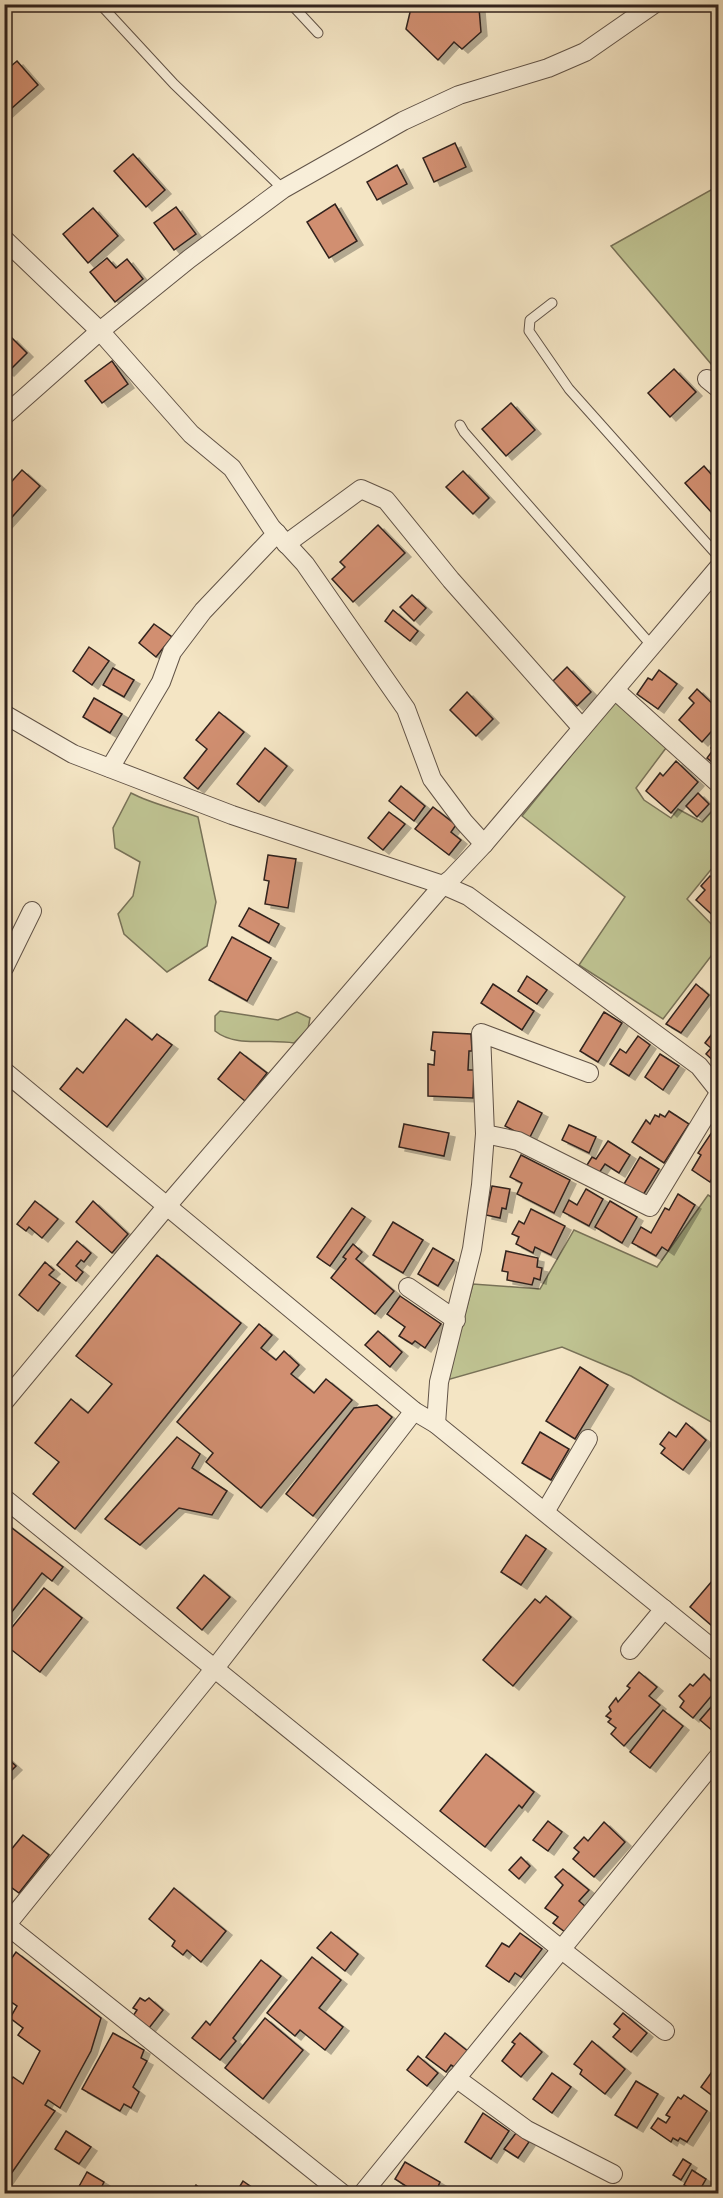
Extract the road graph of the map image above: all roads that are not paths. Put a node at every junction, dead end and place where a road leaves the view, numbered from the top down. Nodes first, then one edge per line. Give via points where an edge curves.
1 (100, 4) edge
2 (291, 4) edge
3 (654, 4) edge
4 (318, 33) dead end
5 (283, 189) junction
6 (4, 239) edge
7 (552, 303) dead end
8 (100, 331) junction
9 (4, 416) edge
10 (460, 425) dead end
11 (282, 538) junction
12 (718, 556) edge
13 (718, 568) edge
14 (652, 646) junction
15 (615, 690) junction
16 (4, 714) edge
17 (582, 728) junction
18 (111, 768) junction
19 (718, 783) edge
20 (484, 843) junction
21 (443, 885) junction
22 (32, 911) dead end
23 (4, 968) edge
24 (4, 1071) edge
25 (589, 1073) dead end
26 (718, 1090) edge
27 (718, 1095) edge
28 (485, 1134) junction
29 (166, 1206) junction
30 (408, 1287) dead end
31 (456, 1320) junction
32 (4, 1402) edge
33 (414, 1412) junction
34 (436, 1424) junction
35 (588, 1439) dead end
36 (4, 1498) edge
37 (544, 1512) junction
38 (664, 1609) junction
39 (630, 1650) dead end
40 (718, 1653) edge
41 (215, 1668) junction
42 (718, 1757) edge
43 (5, 1925) edge
44 (562, 1950) junction
45 (665, 2031) dead end
46 (456, 2078) junction
47 (613, 2174) dead end
48 (343, 2193) edge
49 (362, 2193) edge

1 - 5 lane via 174,84
2 - 4 lane
3 - 5 street via 585,52 548,68 459,95 403,121
5 - 8 street
6 - 8 street
7 - 12 lane via 530,320 529,331 569,389
8 - 9 street
8 - 11 street via 191,434 232,468
10 - 14 lane
11 - 17 street via 361,489 386,500
11 - 18 street via 203,611 172,652 161,682
11 - 20 street via 305,564 406,709 432,779
13 - 14 street
14 - 15 street
15 - 17 street
15 - 19 street
16 - 18 street via 73,754
17 - 20 street
18 - 21 street via 232,814
20 - 21 street
21 - 26 street via 468,896 699,1066
21 - 29 street
22 - 23 street
24 - 29 street
25 - 28 street via 481,1033
27 - 28 street via 650,1207 518,1141
28 - 31 street via 472,1249
29 - 32 street
29 - 33 street
30 - 31 street
31 - 34 street via 439,1382
33 - 34 street
33 - 41 street
34 - 37 street
35 - 37 street
36 - 41 street
37 - 38 street
38 - 39 street
38 - 40 street
41 - 43 street
41 - 44 street
42 - 44 street
43 - 48 street
44 - 45 street
44 - 46 street
46 - 47 street via 527,2130
46 - 49 street

